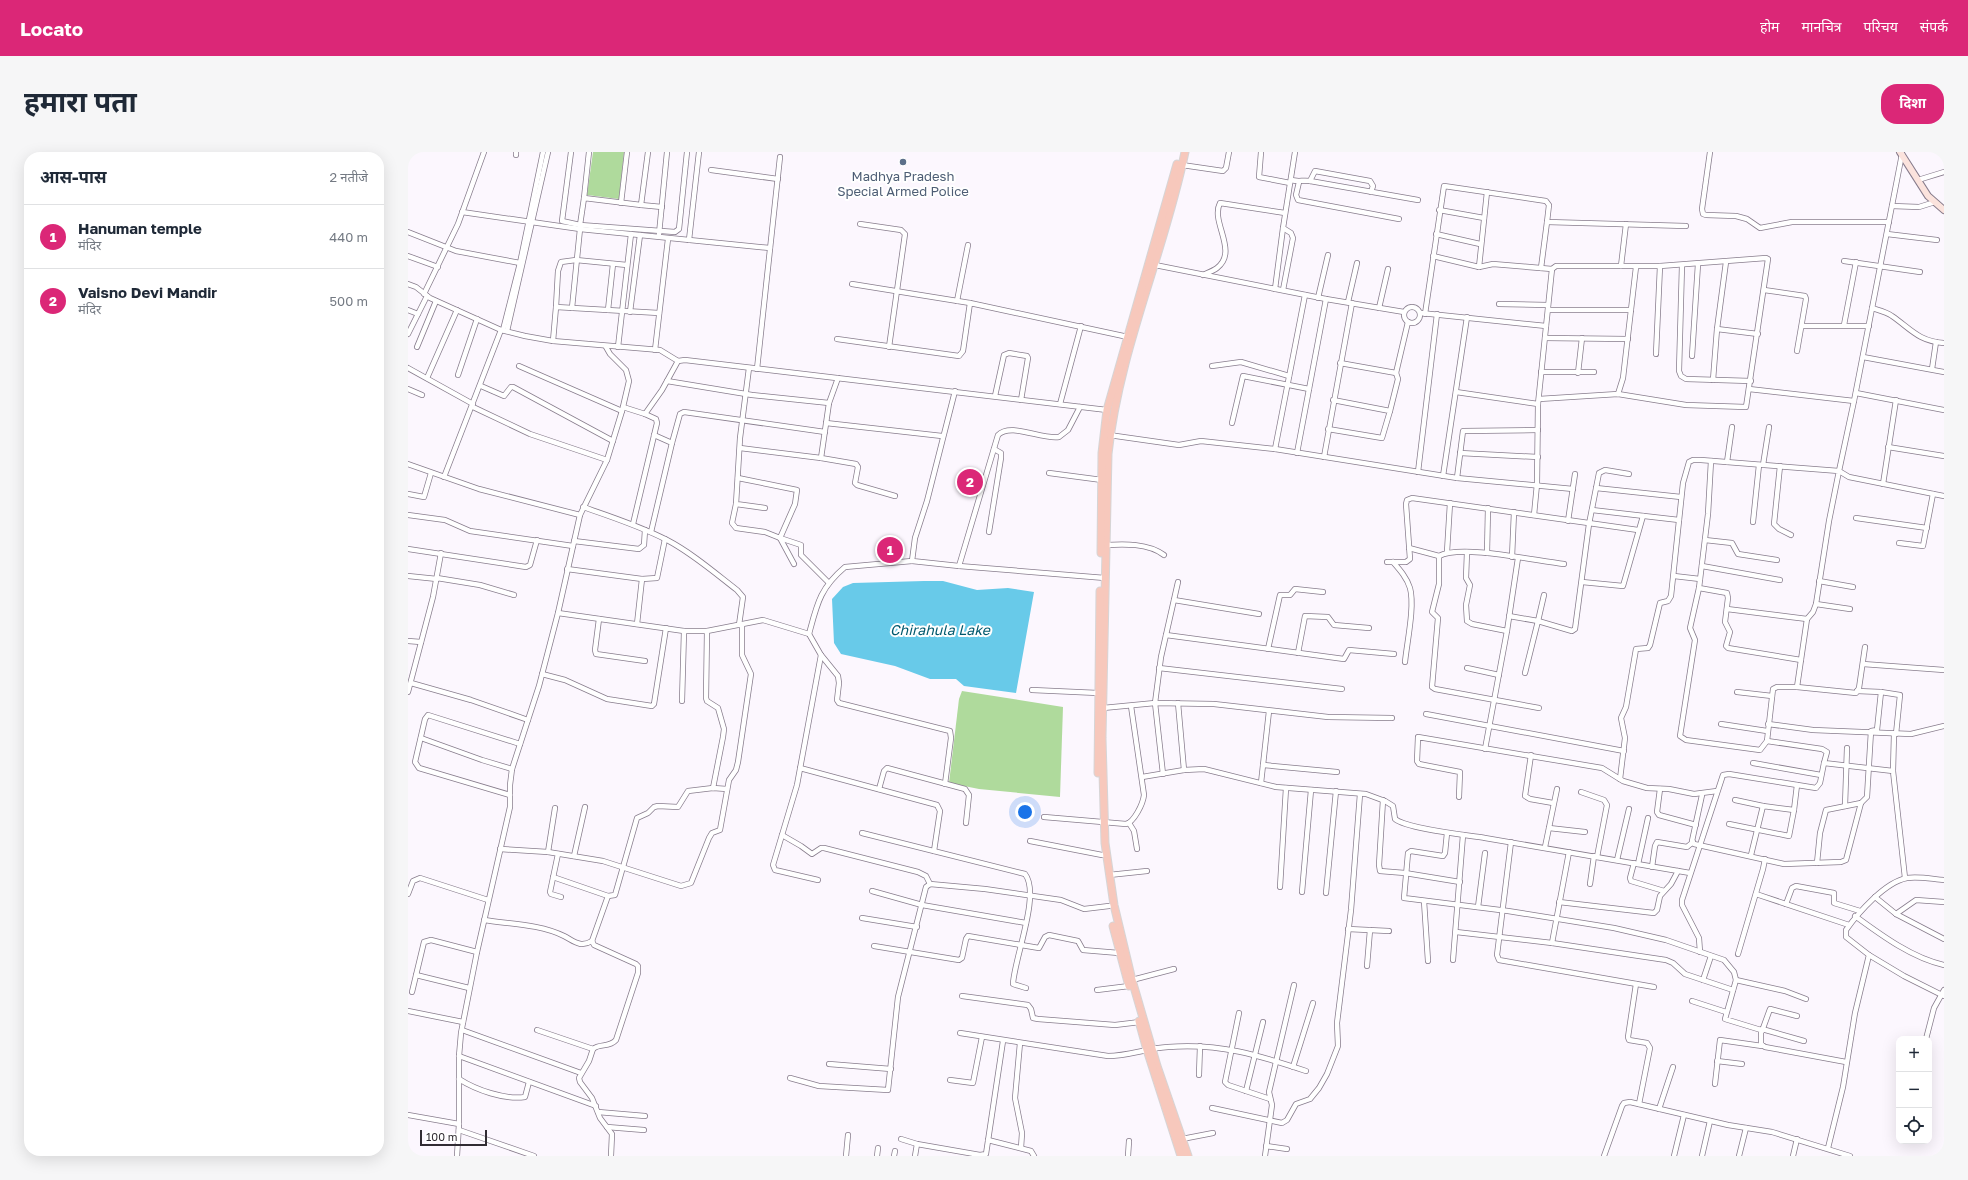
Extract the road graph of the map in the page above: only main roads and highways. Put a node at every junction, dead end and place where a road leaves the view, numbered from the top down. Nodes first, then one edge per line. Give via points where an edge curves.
1 (1180, 152) edge
2 (1185, 152) edge
3 (1901, 153) edge
4 (1944, 210) edge
5 (1106, 435) junction
6 (1103, 578) junction
7 (1101, 822) junction
8 (1131, 983) junction
9 (1149, 1049) junction
10 (1181, 1156) edge
11 (1188, 1156) edge

1 - 5 main road via 1107,410
2 - 5 main road via 1171,212
3 - 4 main road via 1928,196
5 - 6 main road via 1106,545
5 - 6 main road via 1102,480
6 - 7 main road
6 - 7 main road via 1098,693
7 - 8 main road via 1118,926
7 - 8 main road via 1102,855 1109,906 1119,953
8 - 9 main road
8 - 9 main road
9 - 10 main road
9 - 11 main road

